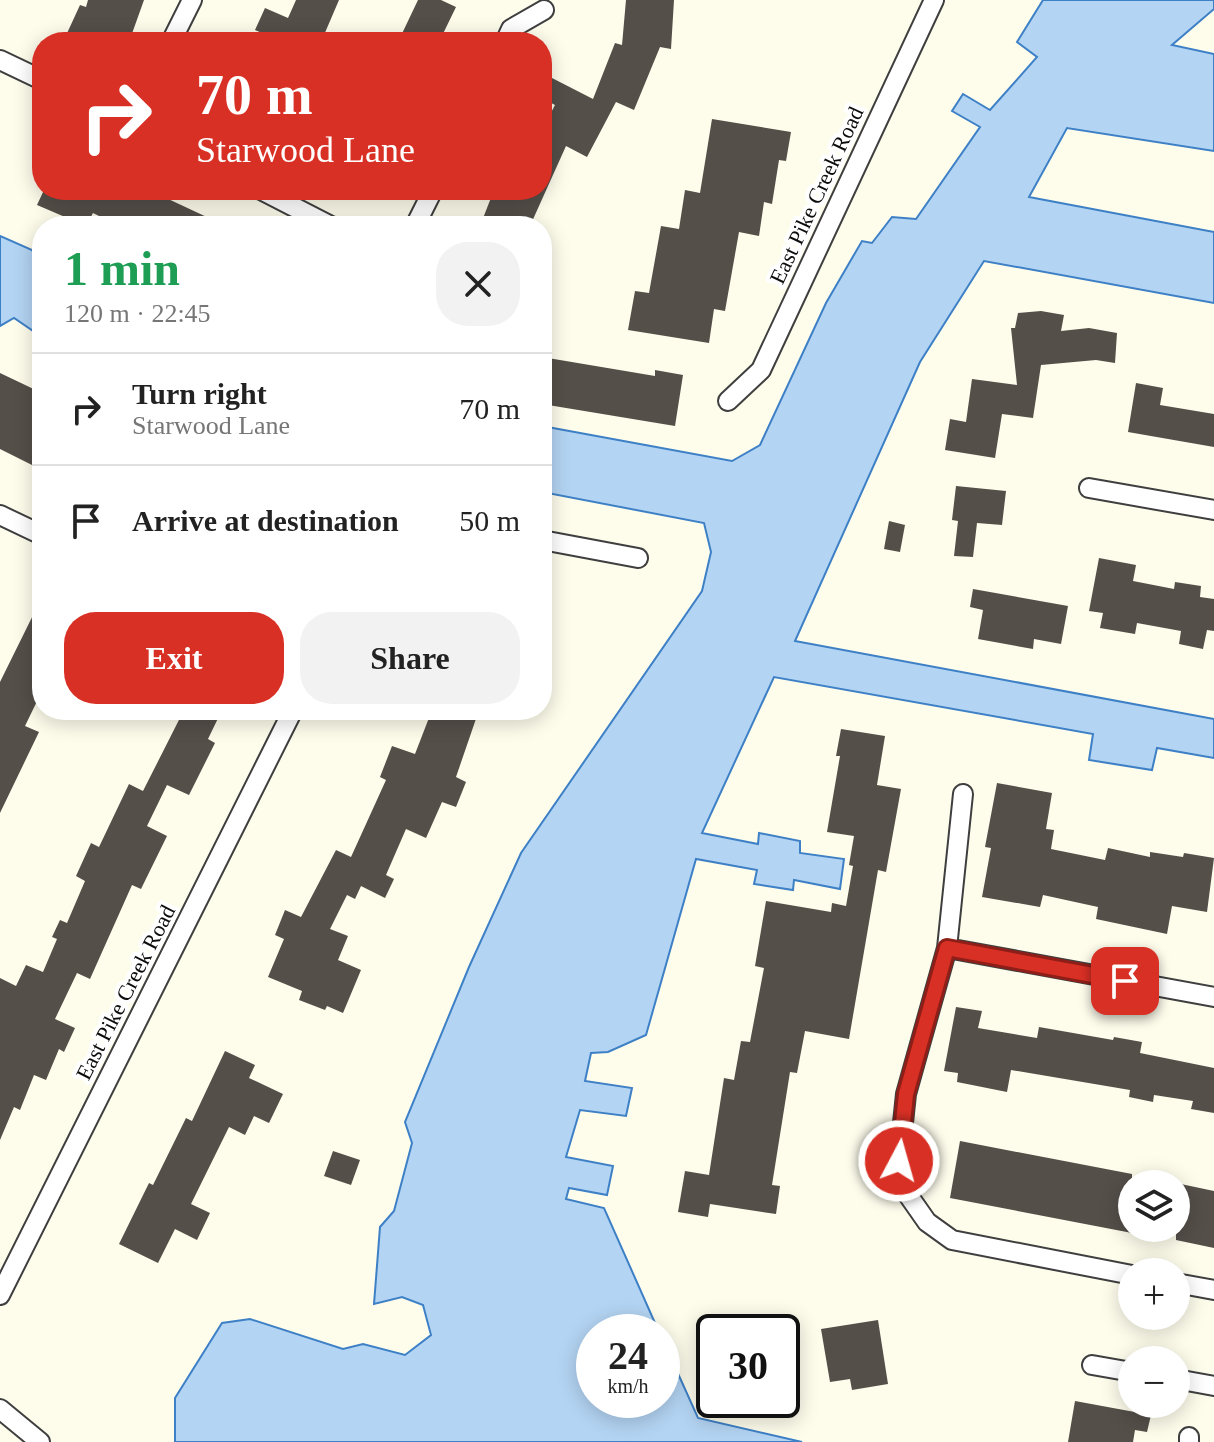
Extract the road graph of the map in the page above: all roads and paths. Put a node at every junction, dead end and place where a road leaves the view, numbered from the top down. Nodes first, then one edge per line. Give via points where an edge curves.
1 (192, 0) edge
2 (934, 0) edge
3 (544, 10) dead end
4 (176, 32) edge
5 (510, 32) edge
6 (0, 60) edge
7 (32, 75) edge
8 (280, 200) edge
9 (312, 216) edge
10 (728, 401) dead end
11 (1089, 488) dead end
12 (1214, 510) edge
13 (0, 515) edge
14 (32, 530) edge
15 (552, 542) edge
16 (638, 558) dead end
17 (288, 720) edge
18 (963, 794) dead end
19 (947, 948) junction
20 (1214, 997) edge
21 (1118, 1272) edge
22 (1190, 1286) edge
23 (1214, 1290) edge
24 (0, 1295) edge
25 (1092, 1365) dead end
26 (1118, 1370) edge
27 (1190, 1382) edge
28 (1214, 1386) edge
29 (0, 1409) edge
30 (40, 1442) edge

1 - 4 street
2 - 10 street, East Pike Creek Road via 761,370
3 - 5 street
6 - 7 street
8 - 9 street
11 - 12 street
13 - 14 street
15 - 16 street
17 - 24 street, East Pike Creek Road
18 - 19 street
19 - 20 street
19 - 21 street via 906,1094 899,1161 906,1192 927,1222 952,1240
22 - 23 street
25 - 26 street
27 - 28 street
29 - 30 street

